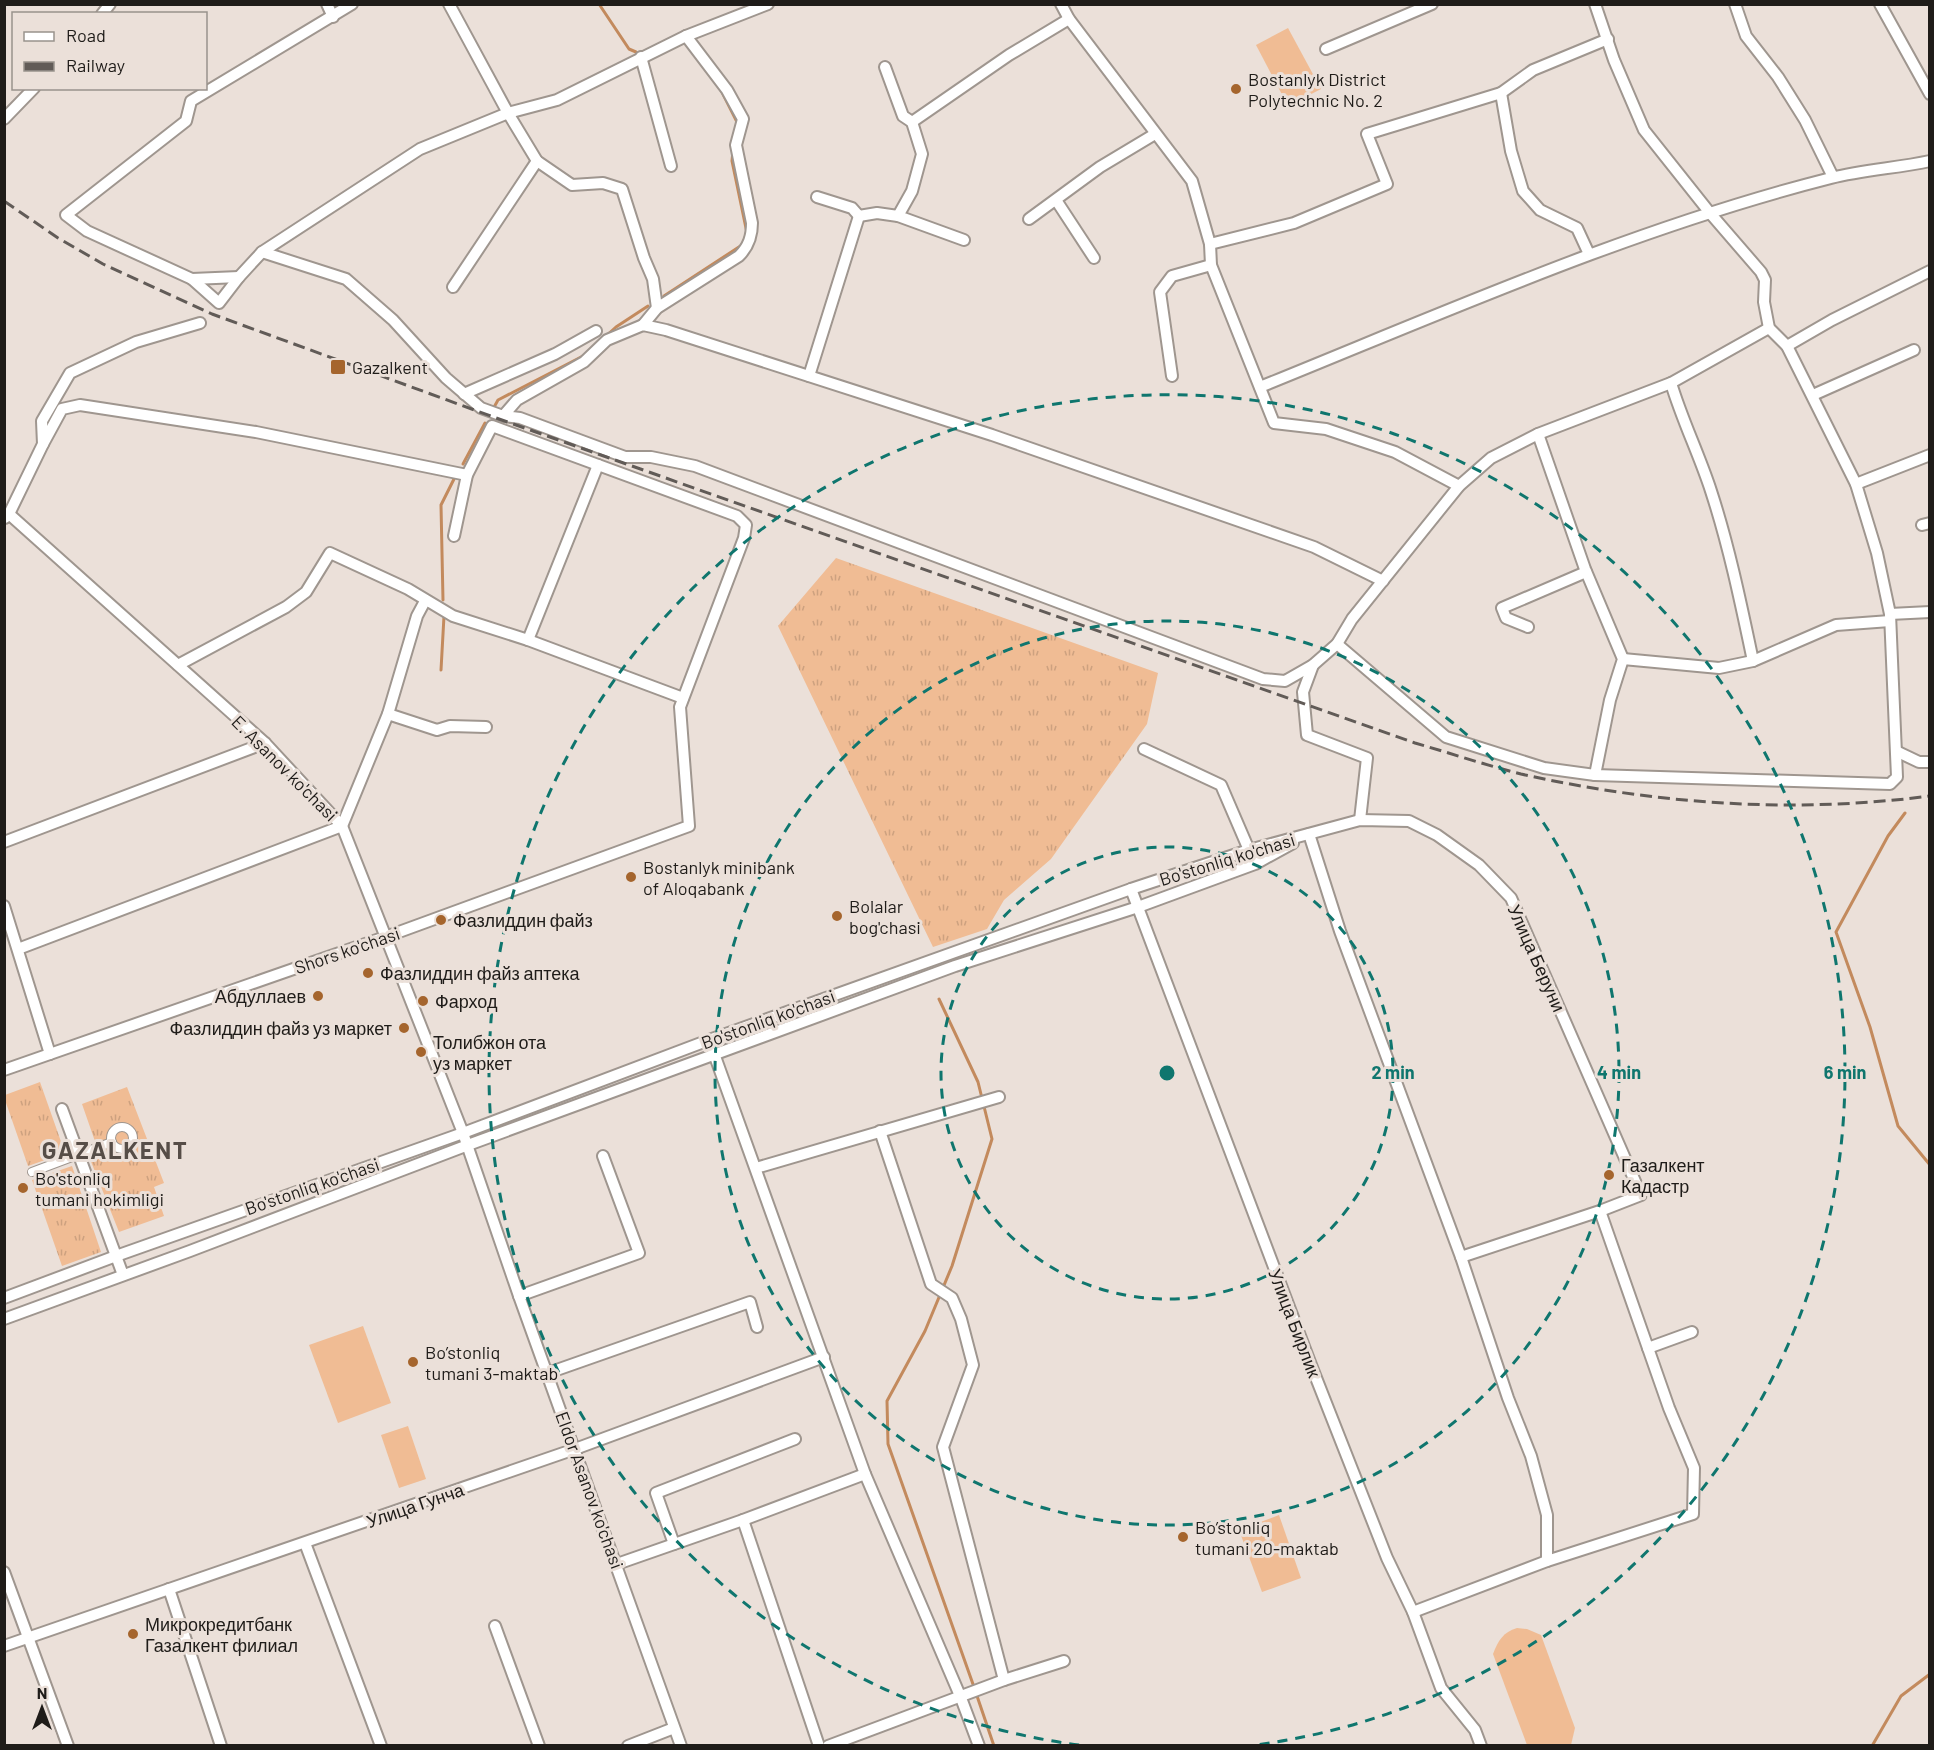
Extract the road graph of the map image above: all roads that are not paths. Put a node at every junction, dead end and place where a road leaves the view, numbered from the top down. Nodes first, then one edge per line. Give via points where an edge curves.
1 (327, 4) edge
2 (352, 4) edge
3 (449, 4) edge
4 (768, 4) edge
5 (1061, 4) edge
6 (1432, 4) edge
7 (1595, 4) edge
8 (1734, 4) edge
9 (1880, 4) edge
10 (333, 17) junction
11 (1069, 19) junction
12 (686, 36) junction
13 (1608, 39) junction
14 (1326, 49) dead end
15 (641, 57) junction
16 (885, 67) dead end
17 (32, 90) edge
18 (1501, 93) junction
19 (1929, 94) edge
20 (508, 113) junction
21 (4, 119) edge
22 (912, 122) junction
23 (1155, 134) junction
24 (537, 161) junction
25 (1929, 161) edge
26 (671, 166) dead end
27 (1833, 177) junction
28 (817, 197) dead end
29 (1056, 200) junction
30 (1710, 213) junction
31 (859, 216) junction
32 (898, 216) junction
33 (1029, 219) dead end
34 (964, 240) dead end
35 (1210, 244) junction
36 (262, 252) junction
37 (1588, 254) junction
38 (1094, 258) dead end
39 (1211, 265) junction
40 (1929, 271) edge
41 (239, 277) junction
42 (192, 279) junction
43 (453, 287) dead end
44 (657, 308) junction
45 (200, 323) dead end
46 (643, 326) junction
47 (1769, 328) junction
48 (596, 331) dead end
49 (1787, 346) junction
50 (1914, 350) dead end
51 (809, 376) junction
52 (1172, 376) dead end
53 (1671, 383) junction
54 (1260, 387) junction
55 (464, 394) junction
56 (1813, 395) junction
57 (503, 416) junction
58 (1538, 434) junction
59 (43, 444) junction
60 (1929, 455) edge
61 (598, 465) junction
62 (467, 475) junction
63 (1856, 484) junction
64 (1459, 486) junction
65 (7, 516) edge
66 (454, 536) dead end
67 (1586, 572) junction
68 (1383, 581) junction
69 (425, 601) junction
70 (1929, 612) edge
71 (1890, 617) junction
72 (1528, 627) dead end
73 (528, 640) junction
74 (1337, 644) junction
75 (1623, 659) junction
76 (1754, 661) junction
77 (178, 665) junction
78 (1313, 665) junction
79 (683, 698) junction
80 (388, 714) junction
81 (486, 727) dead end
82 (265, 743) junction
83 (1144, 749) dead end
84 (1898, 752) junction
85 (1929, 762) edge
86 (1595, 775) junction
87 (1360, 820) junction
88 (342, 826) junction
89 (1309, 834) junction
90 (4, 842) edge
91 (1249, 850) junction
92 (1131, 889) junction
93 (4, 906) edge
94 (1138, 908) junction
95 (388, 936) junction
96 (18, 949) junction
97 (709, 1040) junction
98 (50, 1054) junction
99 (714, 1054) junction
100 (4, 1070) edge
101 (995, 1098) dead end
102 (62, 1109) dead end
103 (880, 1131) junction
104 (463, 1133) junction
105 (112, 1142) dead end
106 (468, 1145) junction
107 (78, 1154) junction
108 (603, 1156) dead end
109 (756, 1168) junction
110 (32, 1172) dead end
111 (1600, 1211) junction
112 (116, 1256) junction
113 (1461, 1257) junction
114 (123, 1275) junction
115 (519, 1296) junction
116 (4, 1298) edge
117 (4, 1318) edge
118 (757, 1327) dead end
119 (1692, 1332) dead end
120 (1648, 1348) junction
121 (824, 1357) junction
122 (548, 1373) junction
123 (795, 1439) dead end
124 (575, 1449) junction
125 (865, 1474) junction
126 (743, 1520) junction
127 (305, 1543) junction
128 (674, 1544) junction
129 (1547, 1561) junction
130 (617, 1564) junction
131 (4, 1572) edge
132 (169, 1589) junction
133 (1413, 1612) junction
134 (495, 1626) dead end
135 (29, 1637) junction
136 (4, 1646) edge
137 (1064, 1661) dead end
138 (1004, 1680) junction
139 (963, 1696) junction
140 (674, 1728) junction
141 (68, 1746) edge
142 (221, 1746) edge
143 (381, 1746) edge
144 (539, 1746) edge
145 (628, 1746) edge
146 (681, 1746) edge
147 (819, 1746) edge
148 (828, 1746) edge
149 (979, 1746) edge
150 (1481, 1746) edge

1 - 10 street
2 - 10 street
3 - 20 street
4 - 12 street
5 - 11 street
6 - 14 street
7 - 13 street
8 - 27 street via 1746,36 1805,120
9 - 19 street
10 - 42 street via 191,101 186,121 66,215 87,231
11 - 22 street
11 - 23 street
12 - 15 street
12 - 44 street via 744,118 736,145 752,232 746,250 739,256
13 - 18 street via 1533,70
13 - 30 street via 1644,130
15 - 20 street via 556,100
15 - 26 street
16 - 22 street via 903,116
17 - 21 street
18 - 35 street via 1367,134 1387,184 1294,223
18 - 37 street via 1523,191 1540,210 1576,228
20 - 24 street
20 - 36 street via 420,150
22 - 32 street via 922,154 912,191
23 - 29 street via 1100,166
23 - 35 street via 1192,181
24 - 43 street
24 - 44 street via 572,185 603,183 622,189 652,279
25 - 27 street
27 - 30 street
28 - 31 street via 852,208
29 - 33 street
29 - 38 street
30 - 37 street
30 - 47 street via 1761,272
31 - 32 street
31 - 51 street
32 - 34 street
35 - 39 street
36 - 41 street
36 - 55 street via 346,279 393,320
37 - 54 street
39 - 52 street via 1172,276 1160,292
39 - 54 street
40 - 49 street
41 - 42 street
41 - 42 street via 219,303
44 - 46 street
45 - 59 street via 136,342 70,373 42,421
46 - 51 street
46 - 57 street via 607,340 584,362 517,400
47 - 49 street
47 - 53 street
48 - 55 street via 555,354
49 - 56 street
50 - 56 street
51 - 68 street via 1314,547
53 - 58 street
53 - 76 street via 1711,490
54 - 64 street via 1274,423 1326,429 1395,452
55 - 57 street via 481,408
56 - 63 street
57 - 78 street via 520,418 625,457 651,457 695,466 1263,679 1285,681
58 - 64 street via 1491,458
58 - 67 street
59 - 62 street via 62,409 80,405 256,432
59 - 65 street
60 - 63 street
61 - 62 street via 492,426
61 - 73 street
61 - 79 street via 736,516 746,525
62 - 66 street
63 - 71 street via 1877,553
64 - 68 street
65 - 77 street, E. Asanov ko'chasi
67 - 72 street via 1502,608 1506,618
67 - 75 street
68 - 74 street
69 - 73 street via 453,616
69 - 77 street via 408,589 330,553 306,591 286,607
69 - 80 street
70 - 71 street
71 - 76 street via 1836,625
71 - 84 street
73 - 79 street
74 - 78 street
74 - 86 street via 1446,737 1544,768
75 - 76 street via 1719,668
75 - 86 street via 1610,700
77 - 82 street, E. Asanov ko'chasi
78 - 87 street via 1303,692 1307,735 1367,758
79 - 95 street, Shors ko'chasi via 680,707 689,826
80 - 81 street via 437,730 450,726
80 - 88 street
82 - 88 street, E. Asanov ko'chasi
82 - 90 street
83 - 91 street via 1221,785
84 - 85 street via 1918,762
84 - 86 street via 1897,777 1890,784
87 - 89 street, Улица Беруни
87 - 111 street, Улица Беруни via 1409,821 1437,835 1479,865 1510,898 1641,1195
88 - 95 street, E. Asanov ko'chasi
88 - 96 street
89 - 91 street, Bo'stonliq ko'chasi
89 - 94 street, Bo'stonliq ko'chasi via 1255,864
89 - 113 street via 1340,931
91 - 92 street, Bo'stonliq ko'chasi
92 - 94 street, Улица Бирлик
92 - 97 street, Bo'stonliq ko'chasi
93 - 96 street
94 - 99 street, Bo'stonliq ko'chasi via 955,966
94 - 133 street, Улица Бирлик via 1311,1365 1387,1558
95 - 98 street, Shors ko'chasi
95 - 104 street, E. Asanov ko'chasi
96 - 98 street
97 - 99 street
97 - 104 street, Bo'stonliq ko'chasi
98 - 100 street, Shors ko'chasi
99 - 106 street, Bo'stonliq ko'chasi
99 - 109 street
101 - 103 street
102 - 107 street
103 - 109 street
103 - 138 street via 931,1284 952,1298 973,1365 943,1447
104 - 106 street, Eldor Asanov ko'chasi
104 - 112 street, Bo'stonliq ko'chasi
105 - 107 street
106 - 114 street, Bo'stonliq ko'chasi
106 - 115 street, Eldor Asanov ko'chasi
107 - 110 street
107 - 112 street
108 - 115 street via 639,1253
109 - 121 street
111 - 113 street
111 - 120 street
112 - 114 street
112 - 116 street, Bo'stonliq ko'chasi
113 - 129 street via 1540,1484 1547,1515
114 - 117 street, Bo'stonliq ko'chasi
115 - 122 street, Eldor Asanov ko'chasi
118 - 122 street via 750,1302
119 - 120 street
120 - 129 street via 1694,1468 1693,1514
121 - 124 street, Улица Гунча
121 - 125 street
122 - 124 street, Eldor Asanov ko'chasi
123 - 128 street via 656,1493
124 - 127 street, Улица Гунча
124 - 130 street, Eldor Asanov ko'chasi
125 - 126 street
125 - 139 street
126 - 128 street
126 - 147 street
127 - 132 street, Улица Гунча
127 - 143 street
128 - 130 street
129 - 133 street
130 - 140 street, Eldor Asanov ko'chasi
131 - 135 street
132 - 135 street, Улица Гунча
132 - 142 street
133 - 150 street, Улица Бирлик via 1441,1688 1475,1730
134 - 144 street
135 - 136 street, Улица Гунча
135 - 141 street
137 - 138 street
138 - 139 street
139 - 148 street
139 - 149 street
140 - 145 street
140 - 146 street, Eldor Asanov ko'chasi

